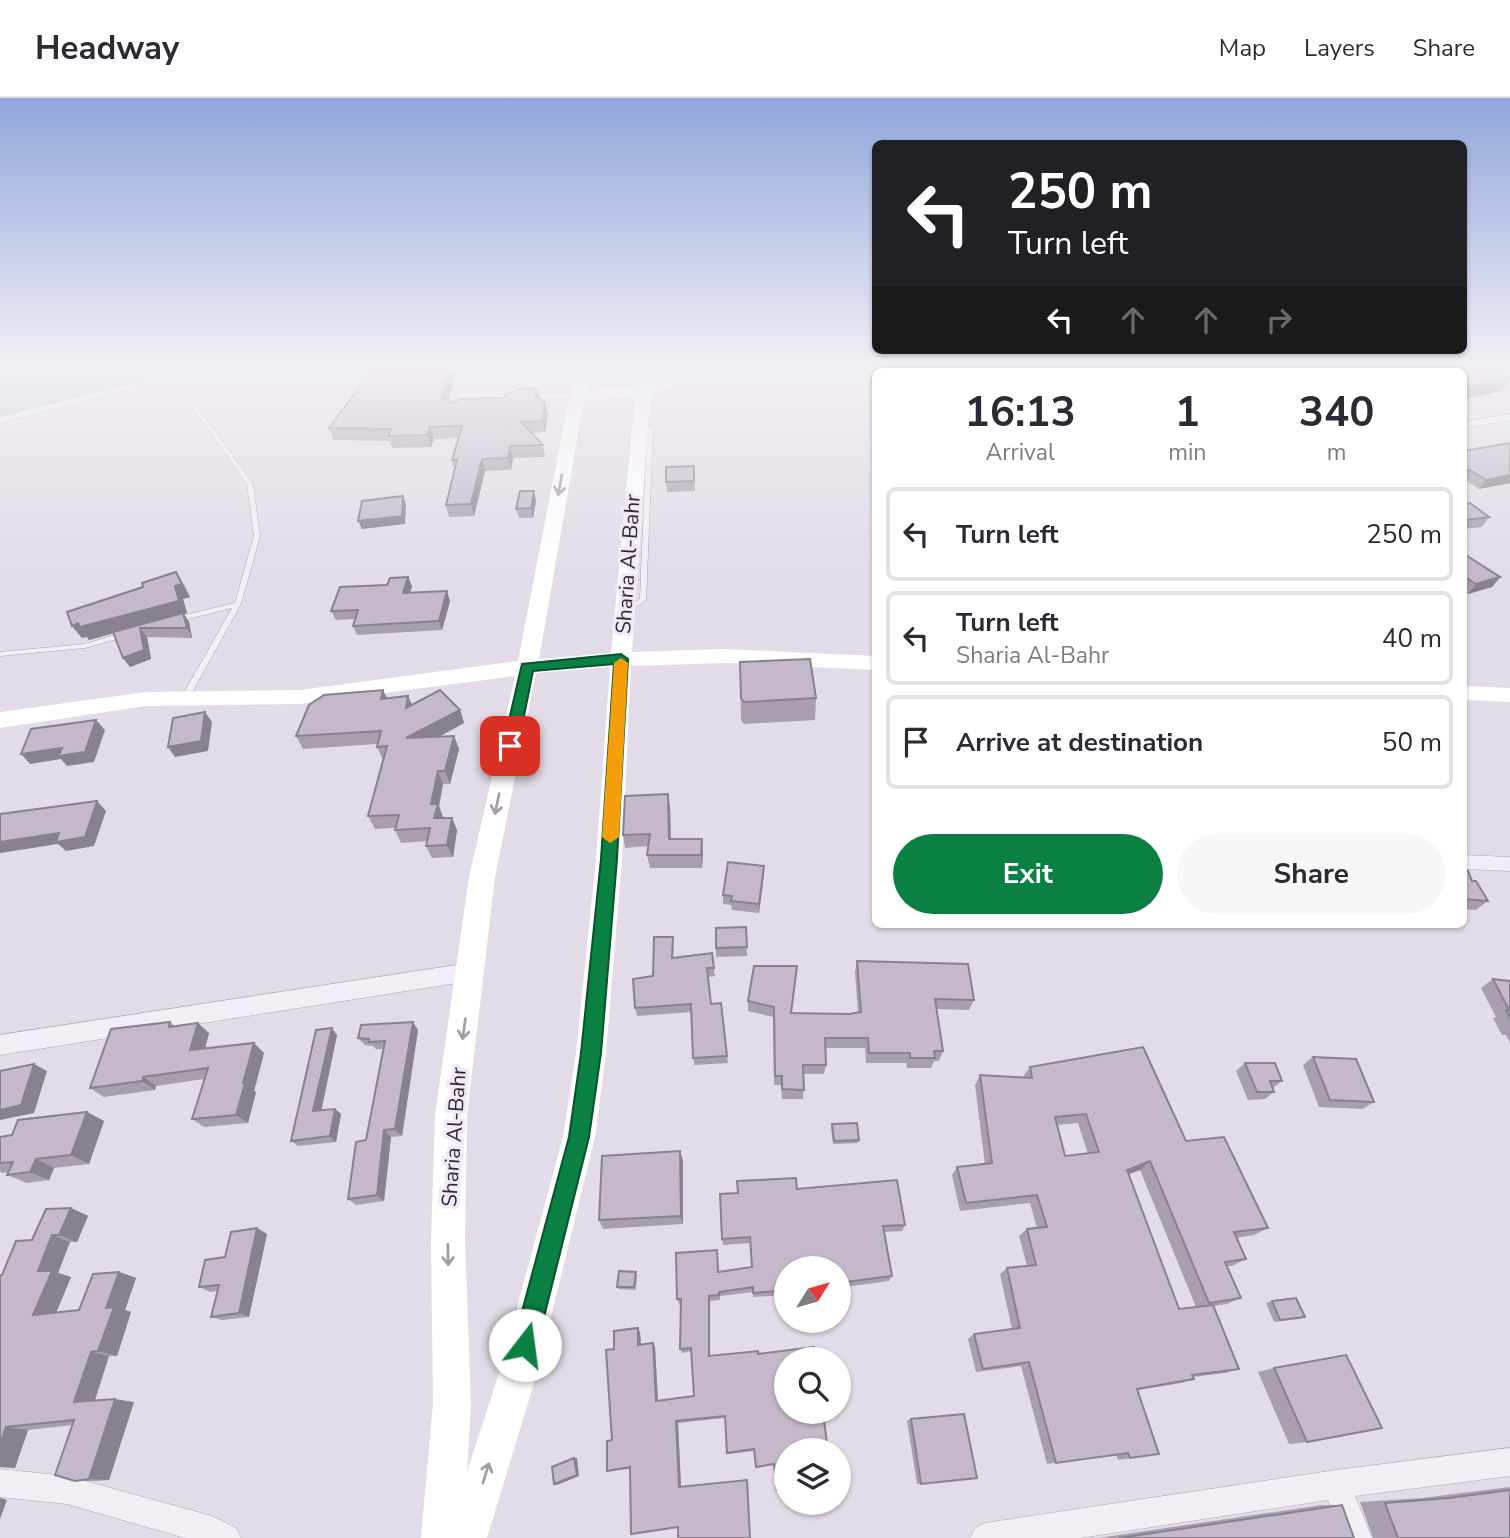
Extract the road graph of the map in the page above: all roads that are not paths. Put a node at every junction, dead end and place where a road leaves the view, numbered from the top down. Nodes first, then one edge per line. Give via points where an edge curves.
1 (216, 437) edge
2 (572, 437) edge
3 (638, 437) edge
4 (239, 604) junction
5 (170, 621) edge
6 (134, 632) edge
7 (0, 654) edge
8 (621, 659) junction
9 (872, 663) edge
10 (527, 667) junction
11 (1467, 693) edge
12 (1510, 695) edge
13 (185, 698) junction
14 (0, 720) edge
15 (1467, 862) edge
16 (1510, 864) edge
17 (470, 972) junction
18 (0, 1045) edge
19 (1510, 1462) edge
20 (0, 1483) edge
21 (1336, 1484) junction
22 (226, 1538) edge
23 (442, 1538) edge
24 (466, 1538) edge
25 (985, 1538) edge
26 (1357, 1538) edge

1 - 4 lane via 250,484 257,536
2 -> 10 main road, Sharia Al-Bahr
3 - 8 main road, Sharia Al-Bahr
4 - 5 lane
4 - 13 lane
6 - 7 lane via 85,646
8 - 9 main road via 724,656
8 - 10 main road
24 -> 8 main road, Sharia Al-Bahr via 519,1370 579,1137 609,859
10 - 13 main road via 300,697
10 -> 17 main road, Sharia Al-Bahr via 482,877
11 - 12 main road
13 - 14 main road via 146,699
15 - 16 street
17 - 18 street
17 -> 23 main road, Sharia Al-Bahr via 451,1115 452,1404
19 - 21 street
20 - 22 street via 67,1490
21 - 25 street
21 - 26 street

